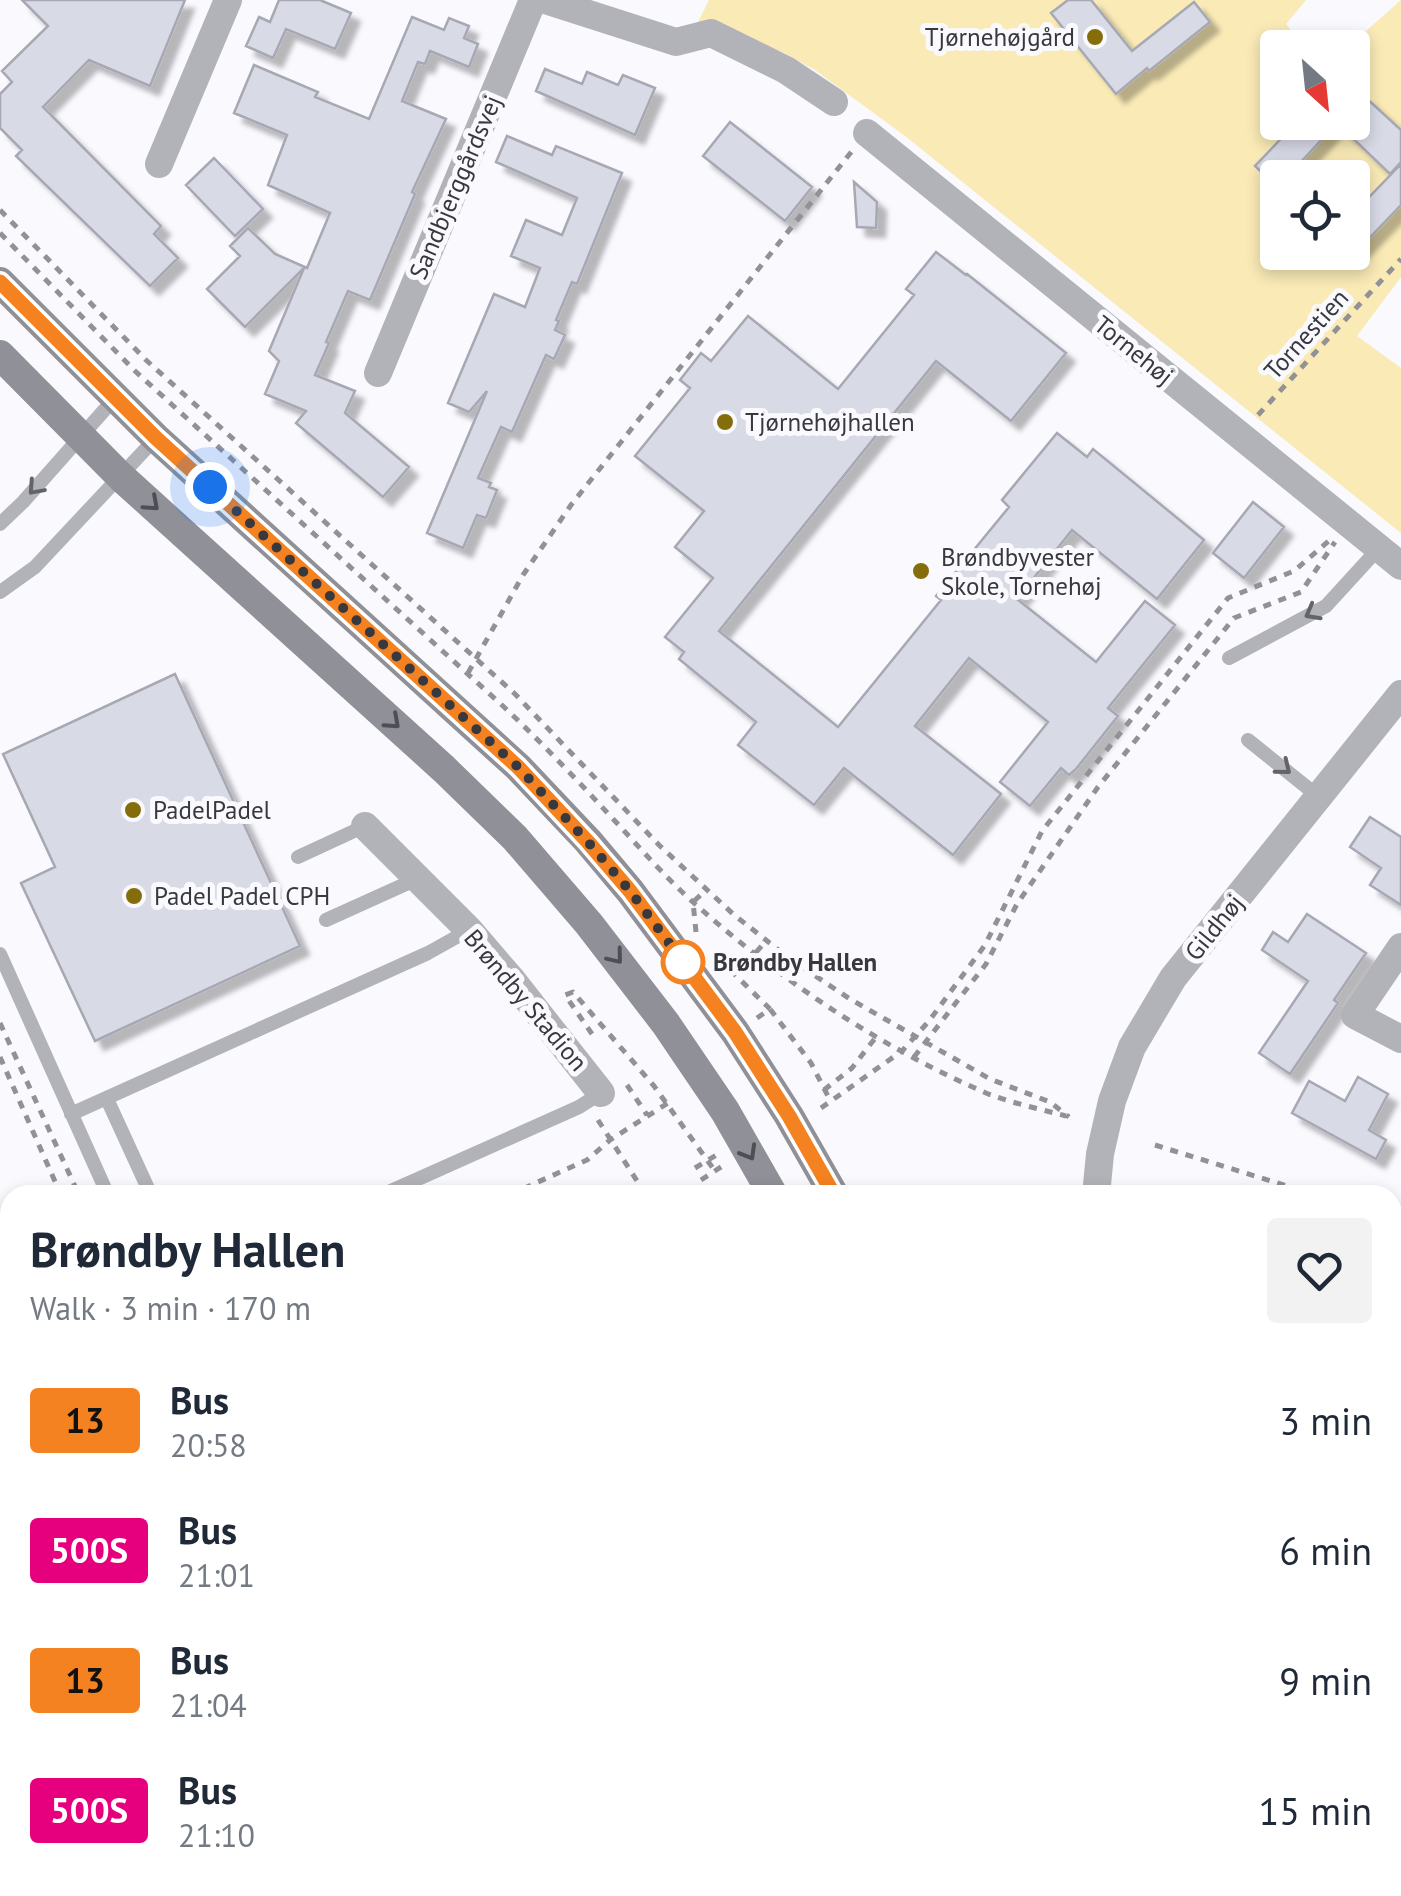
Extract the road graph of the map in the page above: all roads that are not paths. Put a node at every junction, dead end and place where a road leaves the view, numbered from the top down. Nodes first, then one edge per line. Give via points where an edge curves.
1 (228, 0) edge
2 (533, 0) edge
3 (559, 2) edge
4 (834, 102) dead end
5 (867, 134) road end
6 (159, 164) dead end
7 (0, 282) edge
8 (0, 355) edge
9 (378, 374) dead end
10 (116, 398) junction
11 (80, 438) junction
12 (156, 438) junction
13 (121, 476) junction
14 (0, 524) edge
15 (1390, 557) edge
16 (0, 592) edge
17 (1229, 658) dead end
18 (1401, 694) edge
19 (1248, 740) dead end
20 (1319, 797) junction
21 (365, 826) joint
22 (298, 857) dead end
23 (418, 878) junction
24 (326, 920) dead end
25 (469, 930) junction
26 (1401, 947) edge
27 (0, 954) edge
28 (1401, 1040) edge
29 (614, 1089) joint
30 (107, 1098) junction
31 (72, 1114) junction
32 (104, 1185) edge
33 (146, 1185) edge
34 (404, 1185) edge
35 (767, 1185) edge
36 (828, 1185) edge
37 (1097, 1185) edge

1 - 6 street
2 - 9 street, Sandbjerggårdsvej
3 - 4 street via 676,42 711,33
5 - 15 street, Tornehøj
7 - 10 street
8 - 11 street
10 - 11 lane
10 - 12 street
11 - 13 street
11 -> 14 lane
12 - 13 lane
12 - 36 street via 518,767 588,842 735,1032
13 - 16 lane via 35,567
13 -> 35 street via 515,838 666,1024
15 -> 17 lane via 1326,606
18 - 20 street, Gildhøj
19 -> 20 lane
20 - 37 street, Gildhøj via 1173,978 1132,1048 1112,1101
21 - 22 lane
21 - 23 street, Brøndby Stadion
23 - 24 lane
23 - 25 street, Brøndby Stadion
25 - 29 street, Brøndby Stadion
25 - 30 lane
26 - 28 street via 1355,1015
27 - 31 lane
29 - 34 lane
30 - 31 lane
30 - 33 lane
31 - 32 lane

